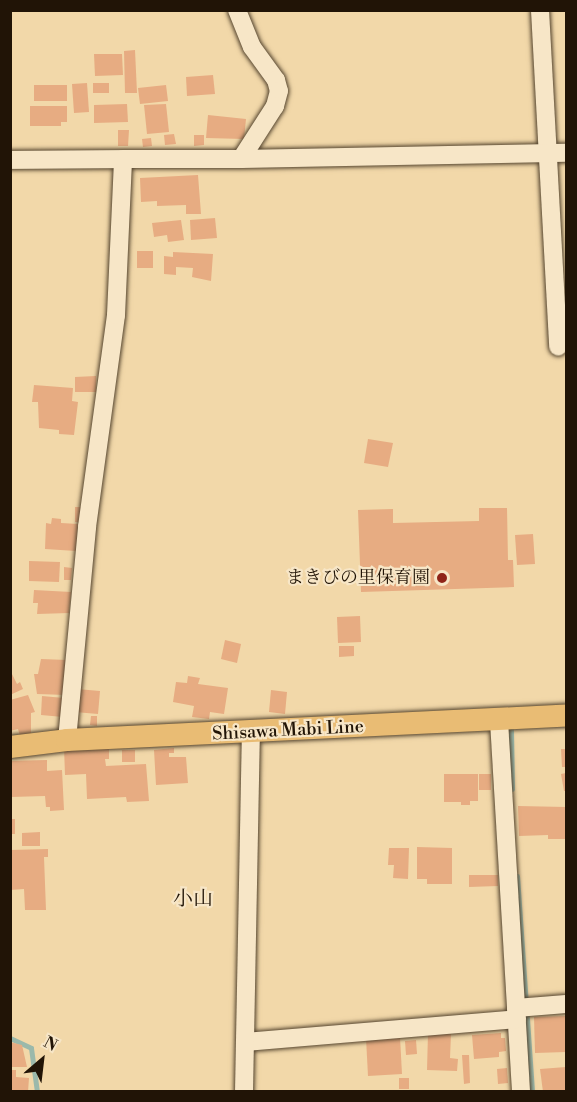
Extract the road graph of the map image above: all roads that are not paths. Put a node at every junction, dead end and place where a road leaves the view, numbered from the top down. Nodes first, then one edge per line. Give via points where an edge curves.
1 (237, 10) edge
2 (540, 10) edge
3 (547, 153) junction
4 (567, 153) edge
5 (123, 159) junction
6 (241, 159) junction
7 (10, 160) edge
8 (558, 347) dead end
9 (567, 716) edge
10 (499, 721) junction
11 (251, 733) junction
12 (67, 740) junction
13 (10, 747) edge
14 (567, 1004) edge
15 (521, 1010) junction
16 (245, 1042) junction
17 (244, 1092) edge
18 (521, 1092) edge

1 - 6 street via 252,47 276,80 279,91 275,106
2 - 3 street
3 - 4 street
3 - 6 street
3 - 8 street
5 - 6 street
5 - 7 street
5 - 12 street via 116,315 87,527
9 - 10 main road, Shisawa Mabi Line
10 - 11 main road, Shisawa Mabi Line
10 - 15 street
11 - 12 main road, Shisawa Mabi Line
11 - 16 street
12 - 13 main road, Shisawa Mabi Line
14 - 15 street
15 - 16 street
15 - 18 street
16 - 17 street

